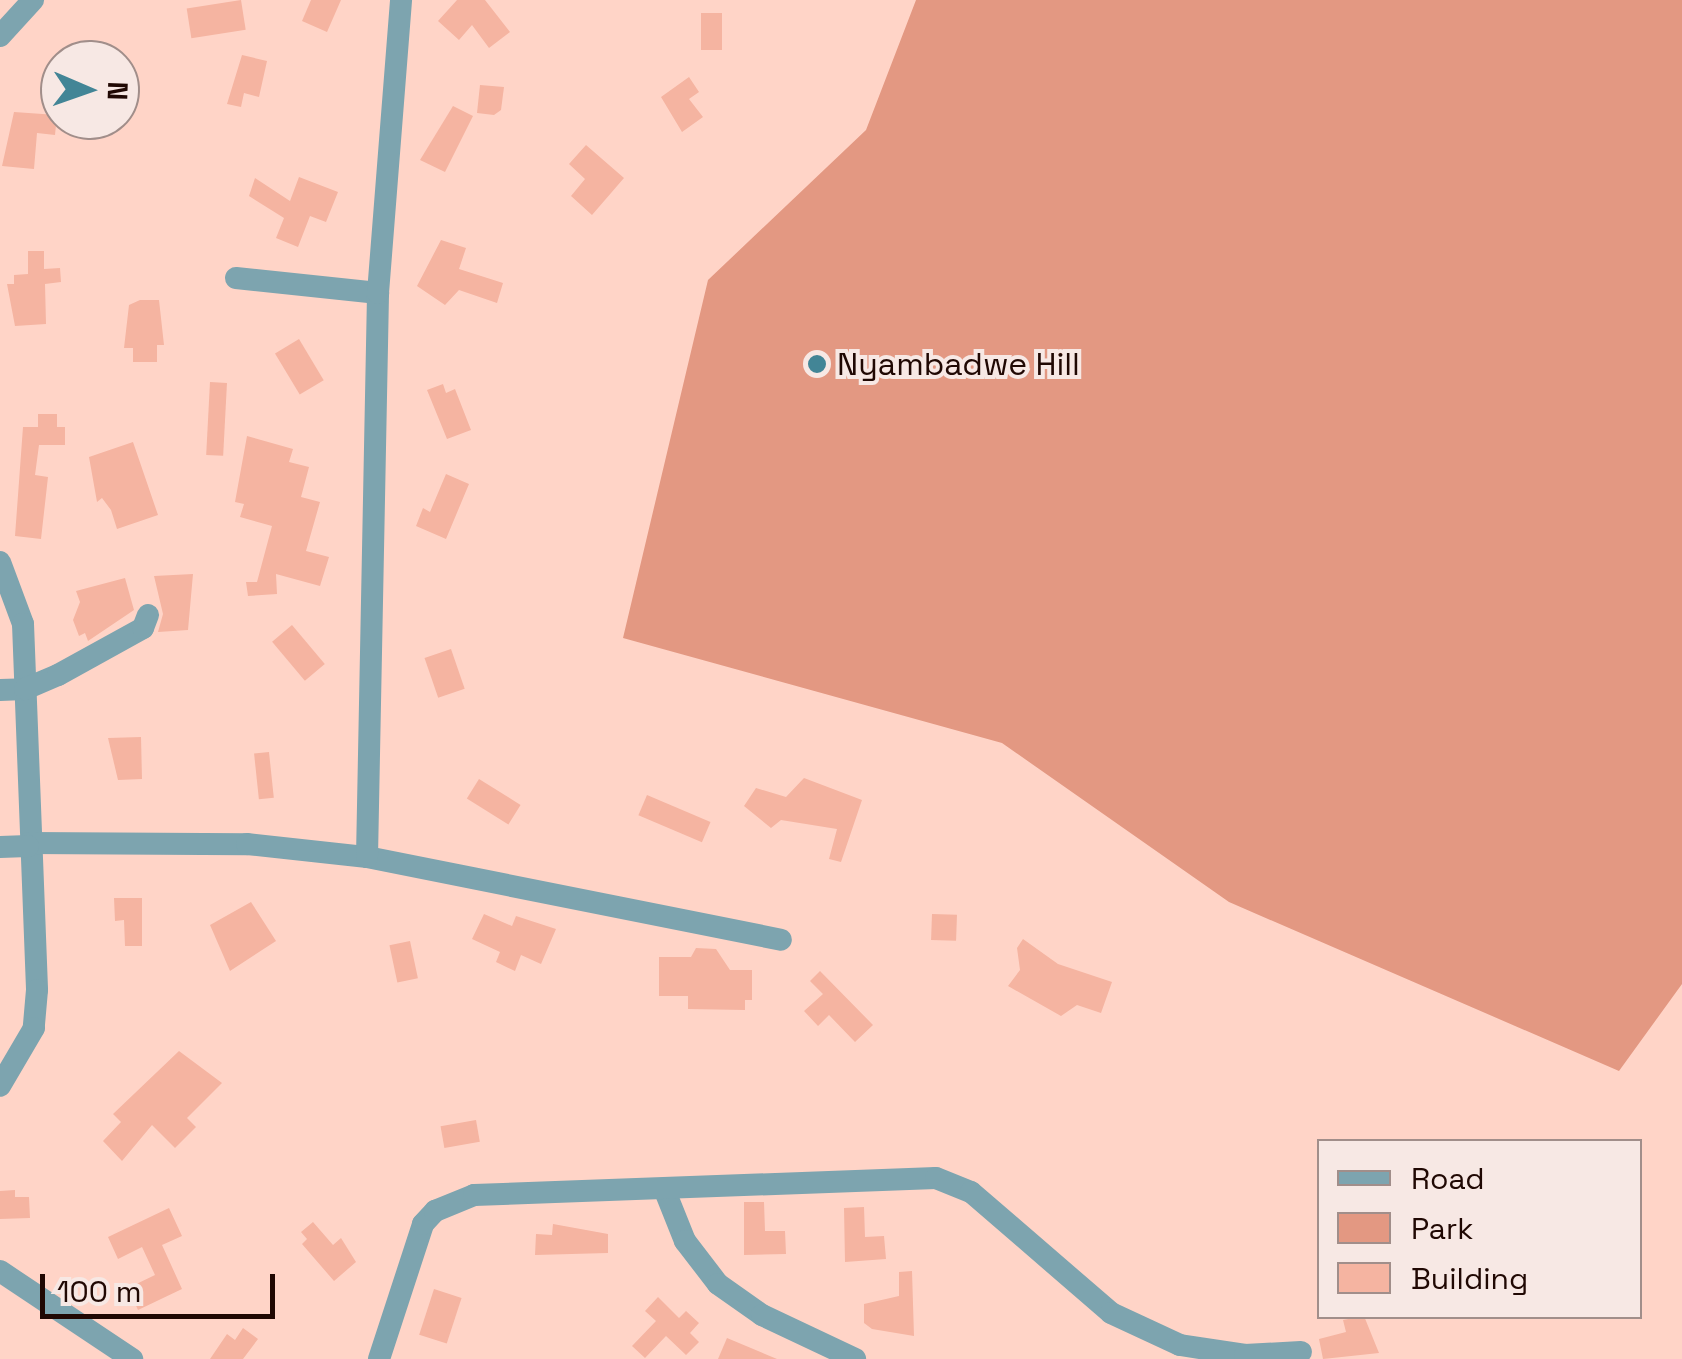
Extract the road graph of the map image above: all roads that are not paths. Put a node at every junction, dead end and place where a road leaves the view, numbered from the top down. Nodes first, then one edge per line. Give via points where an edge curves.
1 (32, 0) edge
2 (401, 0) edge
3 (0, 36) edge
4 (236, 278) dead end
5 (378, 293) junction
6 (0, 562) edge
7 (148, 615) dead end
8 (24, 689) junction
9 (0, 690) edge
10 (29, 844) junction
11 (0, 847) edge
12 (367, 856) junction
13 (781, 940) dead end
14 (0, 1086) edge
15 (666, 1191) junction
16 (0, 1271) edge
17 (1301, 1352) dead end
18 (132, 1359) edge
19 (379, 1359) edge
20 (855, 1359) edge

1 - 3 street
2 - 5 street
4 - 5 street
5 - 12 street
6 - 8 street via 20,602
7 - 8 street via 143,628 126,639
8 - 9 street
8 - 10 street
10 - 11 street
10 - 12 street via 247,844
10 - 14 street via 34,1028
12 - 13 street
15 - 17 street via 936,1178 971,1192 1111,1313 1180,1345 1244,1356
15 - 19 street via 474,1194 435,1211 415,1241
15 - 20 street via 685,1241 718,1284 762,1315
16 - 18 street

